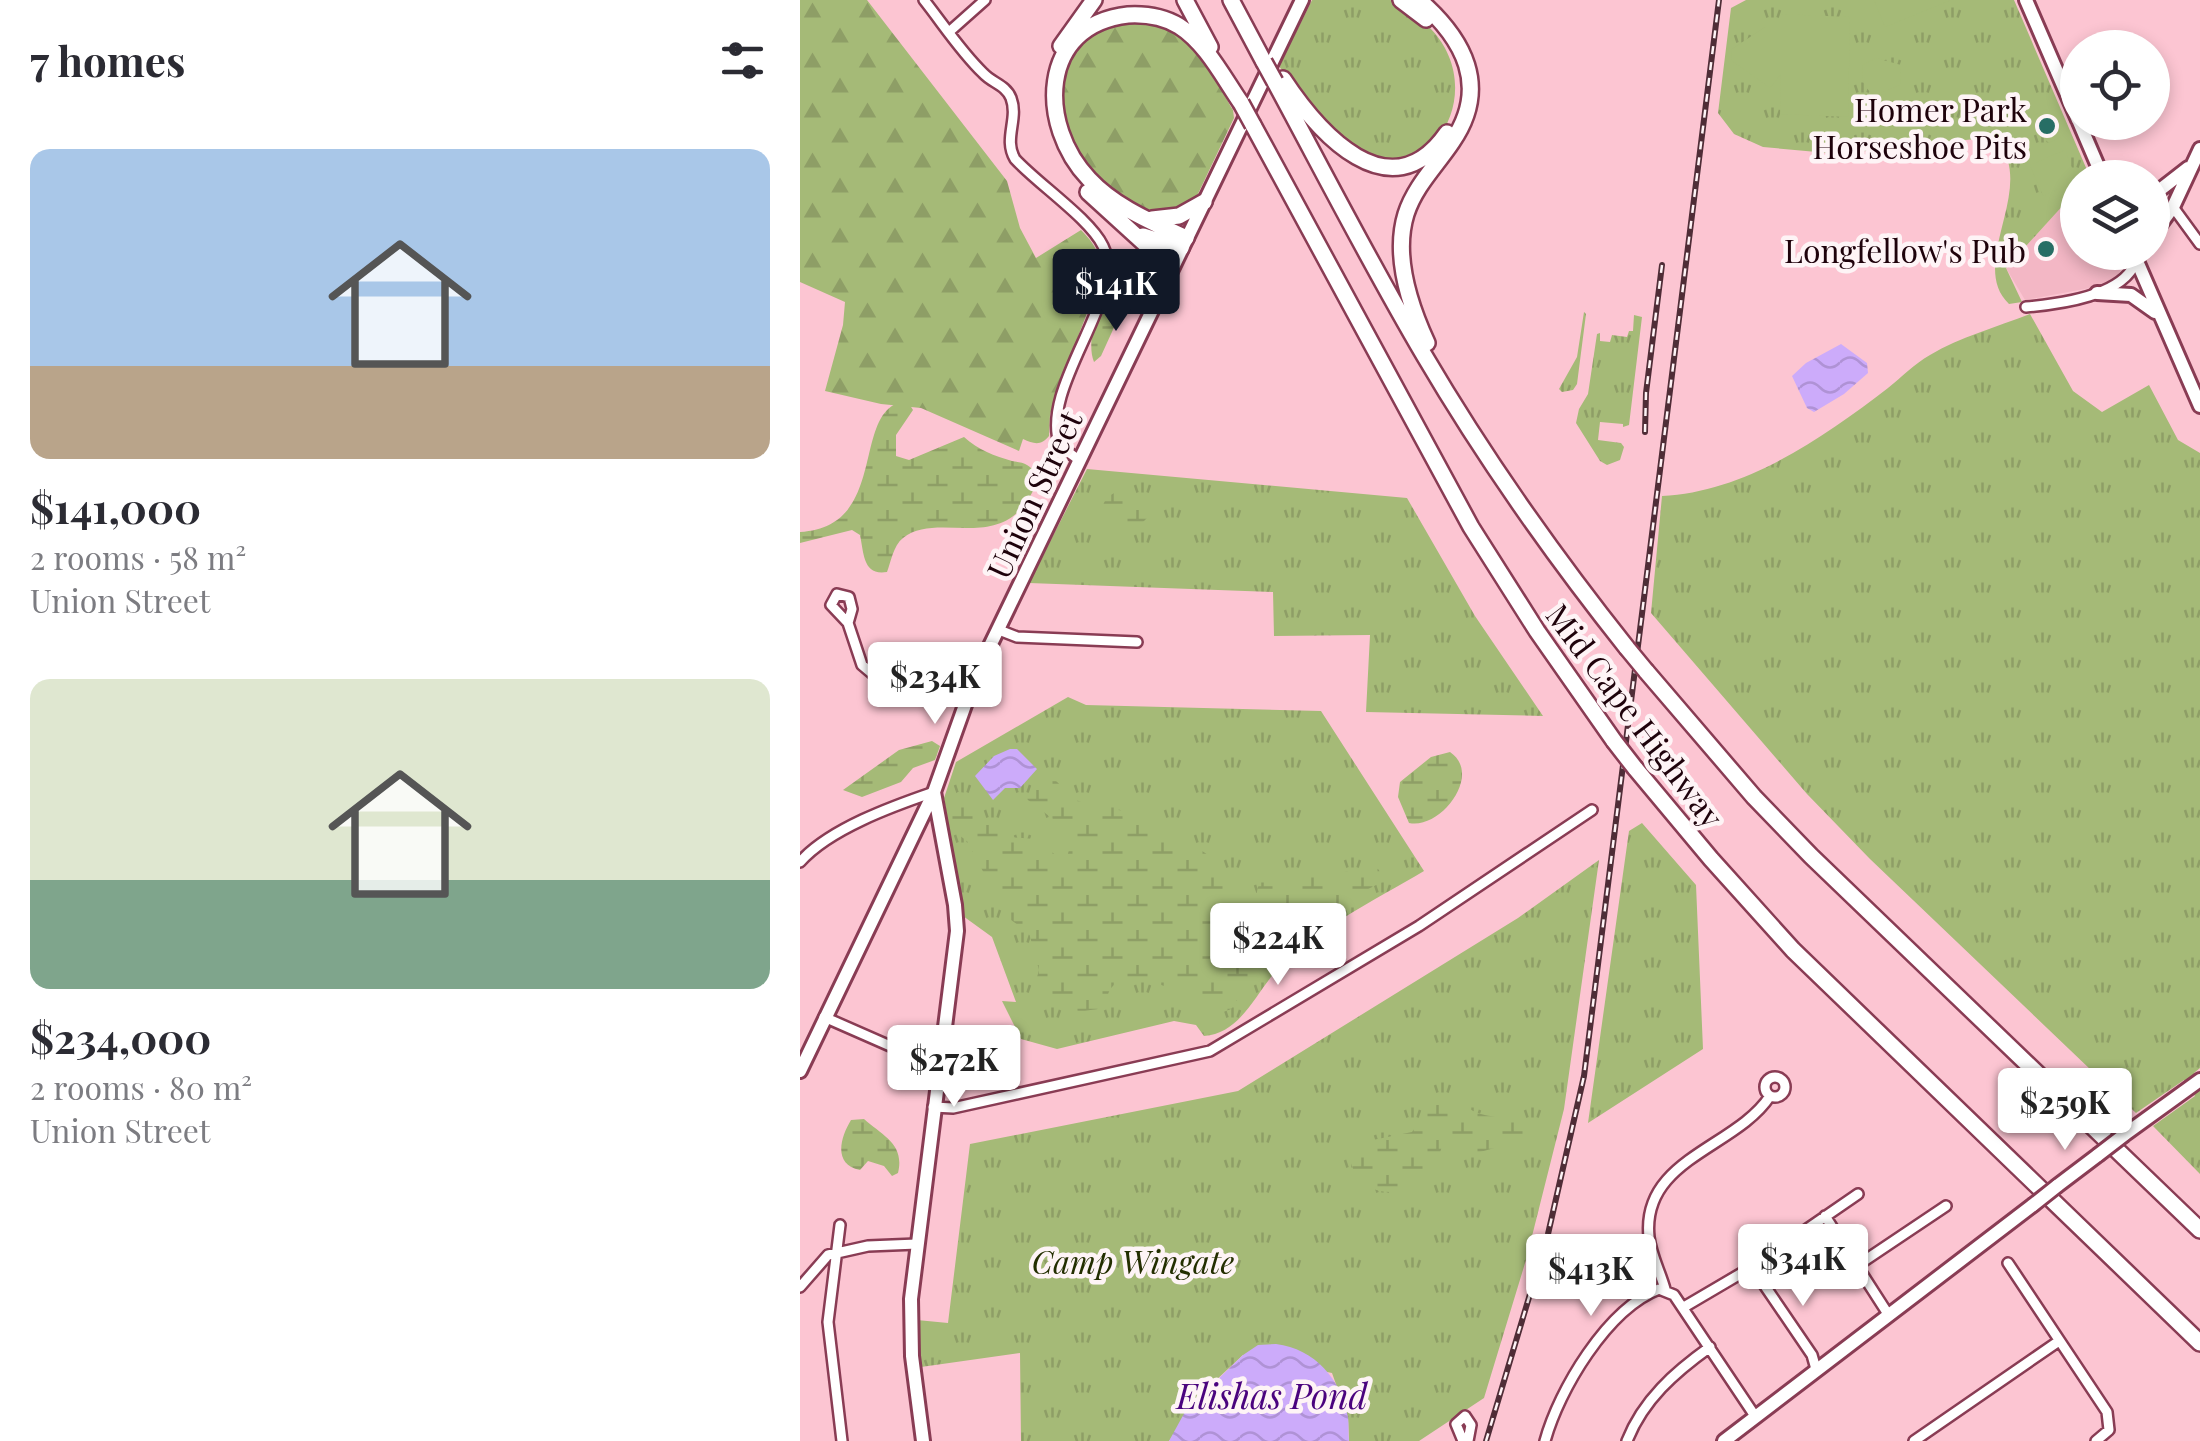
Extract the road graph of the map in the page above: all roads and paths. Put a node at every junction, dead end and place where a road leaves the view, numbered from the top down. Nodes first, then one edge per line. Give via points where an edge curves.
1 (924, 0) edge
2 (985, 0) edge
3 (1094, 0) edge
4 (1185, 0) edge
5 (1302, 0) edge
6 (1401, 0) edge
7 (1419, 0) edge
8 (2026, 0) edge
9 (1234, 5) edge
10 (950, 32) junction
11 (1277, 77) junction
12 (2060, 79) edge
13 (1248, 112) junction
14 (2198, 153) edge
15 (2170, 184) edge
16 (1204, 202) junction
17 (2173, 207) junction
18 (2170, 211) edge
19 (1148, 219) junction
20 (1135, 233) junction
21 (1184, 243) junction
22 (2200, 244) edge
23 (2128, 270) edge
24 (2142, 270) edge
25 (1163, 285) junction
26 (2098, 293) junction
27 (2026, 307) dead end
28 (2158, 314) junction
29 (1447, 392) junction
30 (2200, 406) edge
31 (1079, 460) junction
32 (848, 622) dead end
33 (999, 630) junction
34 (1138, 642) dead end
35 (975, 677) junction
36 (934, 792) junction
37 (1592, 810) dead end
38 (800, 862) edge
39 (824, 1017) junction
40 (938, 1067) junction
41 (800, 1071) edge
42 (2194, 1084) edge
43 (1770, 1096) dead end
44 (933, 1107) junction
45 (1858, 1194) dead end
46 (1946, 1206) dead end
47 (1825, 1216) junction
48 (840, 1225) dead end
49 (2200, 1230) edge
50 (917, 1244) junction
51 (835, 1252) junction
52 (2008, 1263) dead end
53 (1858, 1265) junction
54 (1752, 1267) junction
55 (800, 1287) edge
56 (1665, 1289) junction
57 (1684, 1307) junction
58 (1888, 1314) junction
59 (2060, 1342) junction
60 (2200, 1343) edge
61 (1710, 1347) junction
62 (1816, 1369) junction
63 (1755, 1416) junction
64 (842, 1441) edge
65 (923, 1441) edge
66 (1545, 1441) edge
67 (1628, 1441) edge
68 (1724, 1441) edge
69 (1914, 1441) edge
70 (2096, 1441) edge

1 - 10 street
2 - 10 street
3 - 20 highway via 1049,67 1045,116 1070,171
4 - 13 highway, Mid Cape Highway
5 - 13 main road, Union Street
6 - 11 highway via 1442,34 1459,71 1454,118 1426,154 1387,166 1351,155 1316,126
7 - 29 highway via 1456,39 1470,78 1462,124 1415,193 1402,236 1408,291
8 - 12 main road
9 - 11 highway, Mid Cape Highway, bridge
10 - 31 street via 982,73 1006,89 1013,103 1012,153 1096,235 1107,256 1105,284 1057,416 1060,446
11 - 29 highway, Mid Cape Highway
13 - 16 main road, Union Street
13 - 19 highway via 1199,44 1160,18 1112,19 1072,44 1054,85 1062,138 1097,188
13 - 60 highway, Mid Cape Highway, bridge via 1457,504 1614,741 1803,959
14 - 15 main road
14 - 17 main road
16 - 19 highway via 1178,216
16 - 21 main road, Union Street
17 - 18 main road
17 - 22 street
19 - 21 highway
20 - 21 highway
20 - 25 highway via 1158,257
21 - 25 main road, Union Street
23 - 26 street
24 - 28 main road
25 - 31 main road, Union Street
26 - 27 street
26 - 28 main road via 2130,295
28 - 30 main road
29 - 49 highway, Mid Cape Highway, bridge via 1627,648 1754,797
31 - 33 main road, Union Street
32 - 35 street via 862,665 882,681 942,670
33 - 34 street via 1018,637
33 - 35 main road, Union Street
35 - 36 main road, Union Street
36 - 38 street via 836,834
36 - 39 main road, Union Street
36 - 40 main road via 956,918
37 - 44 street via 1419,926 1210,1050
39 - 40 street
39 - 41 main road, Union Street
40 - 44 main road
42 - 58 main road, bridge
43 - 56 street via 1759,1113 1682,1164 1662,1186 1649,1236
44 - 50 main road
45 - 47 street
46 - 53 street
47 - 53 street
47 - 54 street
48 - 51 street
50 - 51 street
50 - 65 main road via 910,1328
51 - 55 street
51 - 64 street via 828,1322
52 - 59 street
53 - 58 street
54 - 57 street
54 - 62 street
56 - 57 street
56 - 66 street via 1650,1293 1590,1349
57 - 61 street
58 - 62 main road
59 - 69 street
59 - 70 street via 2108,1414 2109,1430
61 - 63 street
61 - 67 street via 1661,1387
62 - 63 main road
63 - 68 main road

